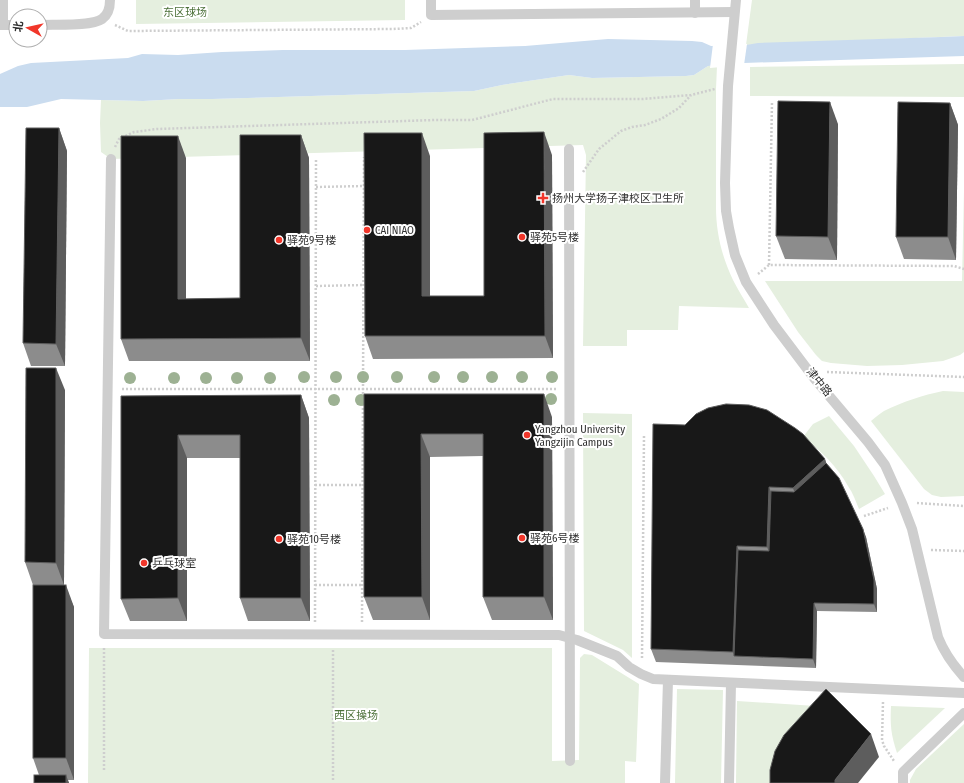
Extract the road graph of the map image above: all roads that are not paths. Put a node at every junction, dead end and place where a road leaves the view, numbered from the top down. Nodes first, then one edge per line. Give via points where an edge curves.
1 (2, 0) edge
2 (110, 0) edge
3 (431, 0) edge
4 (695, 0) edge
5 (736, 0) edge
6 (734, 12) junction
7 (695, 13) junction
8 (1, 25) edge
9 (48, 25) edge
10 (569, 149) dead end
11 (110, 159) road end
12 (570, 638) junction
13 (964, 677) edge
14 (668, 680) junction
15 (731, 683) junction
16 (964, 693) edge
17 (964, 713) edge
18 (570, 761) dead end
19 (665, 783) edge
20 (730, 783) edge
21 (903, 783) edge

1 - 8 lane
2 - 9 lane via 110,8 103,19 89,24
3 - 7 lane via 431,15
4 - 7 lane
5 - 6 lane
6 - 7 lane
6 - 13 lane, 津中路 via 728,86 725,183 726,211 735,255 746,282 774,325 885,465 912,529 938,637
10 - 12 lane
11 - 12 lane via 104,634 559,635
12 - 14 lane via 617,656 641,674 653,679
12 - 18 lane
14 - 15 lane
14 - 19 lane
15 - 16 lane
15 - 20 lane
17 - 21 lane via 903,772

